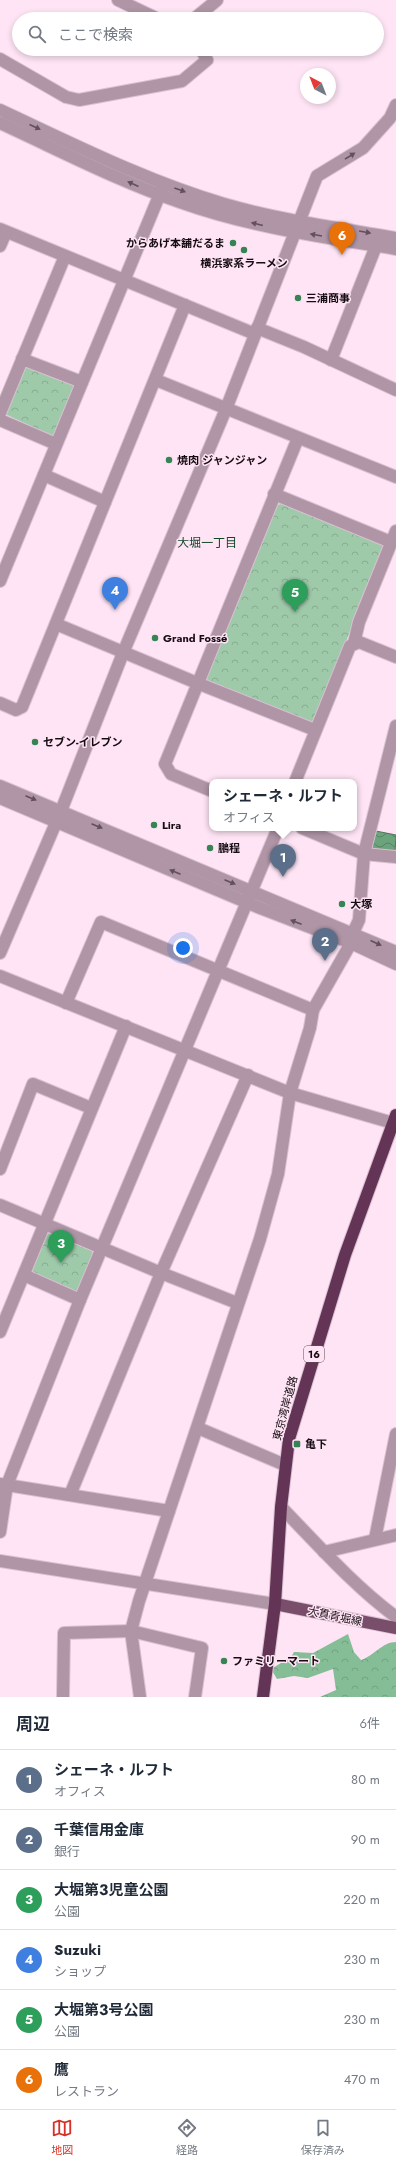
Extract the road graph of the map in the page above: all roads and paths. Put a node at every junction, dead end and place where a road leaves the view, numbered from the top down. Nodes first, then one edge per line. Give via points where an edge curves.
1 (118, 0) edge
2 (217, 0) edge
3 (143, 12) edge
4 (202, 12) edge
5 (205, 56) edge
6 (0, 59) edge
7 (396, 105) edge
8 (0, 110) edge
9 (0, 123) edge
10 (162, 189) junction
11 (297, 226) junction
12 (3, 231) edge
13 (396, 238) edge
14 (0, 246) edge
15 (376, 246) junction
16 (396, 249) edge
17 (65, 256) junction
18 (124, 280) junction
19 (185, 305) junction
20 (256, 331) junction
21 (22, 359) junction
22 (331, 360) junction
23 (156, 380) junction
24 (82, 382) junction
25 (396, 389) edge
26 (226, 409) junction
27 (0, 413) edge
28 (0, 420) edge
29 (298, 438) junction
30 (56, 444) junction
31 (44, 475) junction
32 (396, 477) edge
33 (274, 494) junction
34 (105, 502) junction
35 (394, 536) edge
36 (0, 581) edge
37 (56, 624) junction
38 (354, 643) junction
39 (123, 653) junction
40 (396, 657) edge
41 (198, 683) junction
42 (0, 703) edge
43 (396, 726) edge
44 (315, 730) junction
45 (296, 779) edge
46 (0, 786) edge
47 (209, 790) edge
48 (0, 798) edge
49 (59, 817) junction
50 (277, 831) edge
51 (309, 831) edge
52 (364, 854) junction
53 (396, 857) edge
54 (249, 897) junction
55 (352, 938) junction
56 (396, 952) edge
57 (0, 953) edge
58 (396, 964) edge
59 (218, 972) junction
60 (0, 976) edge
61 (66, 1003) junction
62 (313, 1010) junction
63 (126, 1026) junction
64 (185, 1049) junction
65 (248, 1075) junction
66 (290, 1093) junction
67 (91, 1108) junction
68 (394, 1118) edge
69 (0, 1169) edge
70 (0, 1205) edge
71 (45, 1224) junction
72 (103, 1248) junction
73 (161, 1273) junction
74 (24, 1275) junction
75 (80, 1300) junction
76 (237, 1303) junction
77 (0, 1332) edge
78 (198, 1428) junction
79 (396, 1434) edge
80 (285, 1465) junction
81 (4, 1484) edge
82 (70, 1495) junction
83 (281, 1507) junction
84 (169, 1511) junction
85 (0, 1532) edge
86 (396, 1535) edge
87 (375, 1539) junction
88 (324, 1552) junction
89 (0, 1561) edge
90 (145, 1583) junction
91 (275, 1604) junction
92 (396, 1617) edge
93 (396, 1628) edge
94 (131, 1631) junction
95 (63, 1697) edge
96 (140, 1697) edge
97 (195, 1697) edge
98 (263, 1697) edge

1 - 3 street
2 - 4 street
5 - 6 street via 207,60 182,81 79,100 66,97
11 -> 7 street via 317,176 363,148 390,118
8 -> 10 street
10 -> 9 street
10 - 11 street via 225,204
10 - 18 street
11 -> 13 street
15 -> 11 street
11 - 20 street
12 - 14 street
12 - 17 street
15 - 16 street
15 - 22 street
17 - 18 street
17 - 21 street
18 - 19 street
18 - 24 street
19 - 20 street
19 - 23 street
20 - 22 street
20 - 26 street
21 - 24 street
21 - 27 street
22 - 25 street
23 - 26 street
23 - 34 street
24 - 30 street
26 - 29 street
26 - 39 street
28 - 30 street
29 - 32 street
29 - 33 street
30 - 31 street
31 - 34 street
31 - 36 street
33 - 35 street
33 - 41 street
34 - 37 street
35 - 38 street via 359,622
37 - 39 street
37 - 42 street via 22,707 16,710
38 - 40 street via 358,642
38 - 44 street via 350,646
39 - 41 street
39 - 49 street
41 - 44 street
41 - 47 street via 165,764 170,774
43 - 52 street
44 - 45 street
46 -> 49 street
48 - 49 street
49 - 54 street
49 - 57 street
50 - 54 street
51 - 52 street
52 - 53 street
52 - 55 street via 359,920
54 - 55 street
54 - 59 street
55 -> 56 street
55 - 58 street
55 - 62 street
59 - 61 street via 101,922
59 - 62 street
59 - 64 street
60 - 61 street
61 - 63 street
62 - 66 street
63 - 64 street
63 - 67 street
64 - 65 street
64 - 72 street
65 - 66 street
65 - 73 street
66 - 68 street
66 - 76 street via 278,1174 260,1239
67 - 69 street via 33,1084
67 - 71 street
68 - 80 highway, 東京湾岸道路 / 16 via 345,1255 298,1403
70 - 71 street
71 - 72 street
71 - 74 street
72 - 73 street
72 - 75 street
73 - 76 street
73 - 82 street
74 - 75 street
74 - 77 street
75 - 81 street
76 - 78 street
78 - 80 street
78 - 84 street
79 - 87 street
80 - 83 highway, 東京湾岸道路 / 16
81 - 82 street
81 - 85 street
82 - 84 street
83 - 88 street
83 - 91 highway, 東京湾岸道路 / 16
84 - 90 street
86 - 87 street
87 - 88 street
88 - 92 street
89 - 90 street
90 - 91 street
90 - 94 street
91 - 93 main road, 大貫青堀線
91 - 98 highway, 東京湾岸道路 / 16
94 - 95 street via 64,1634
94 - 96 street
94 - 97 street via 202,1648

